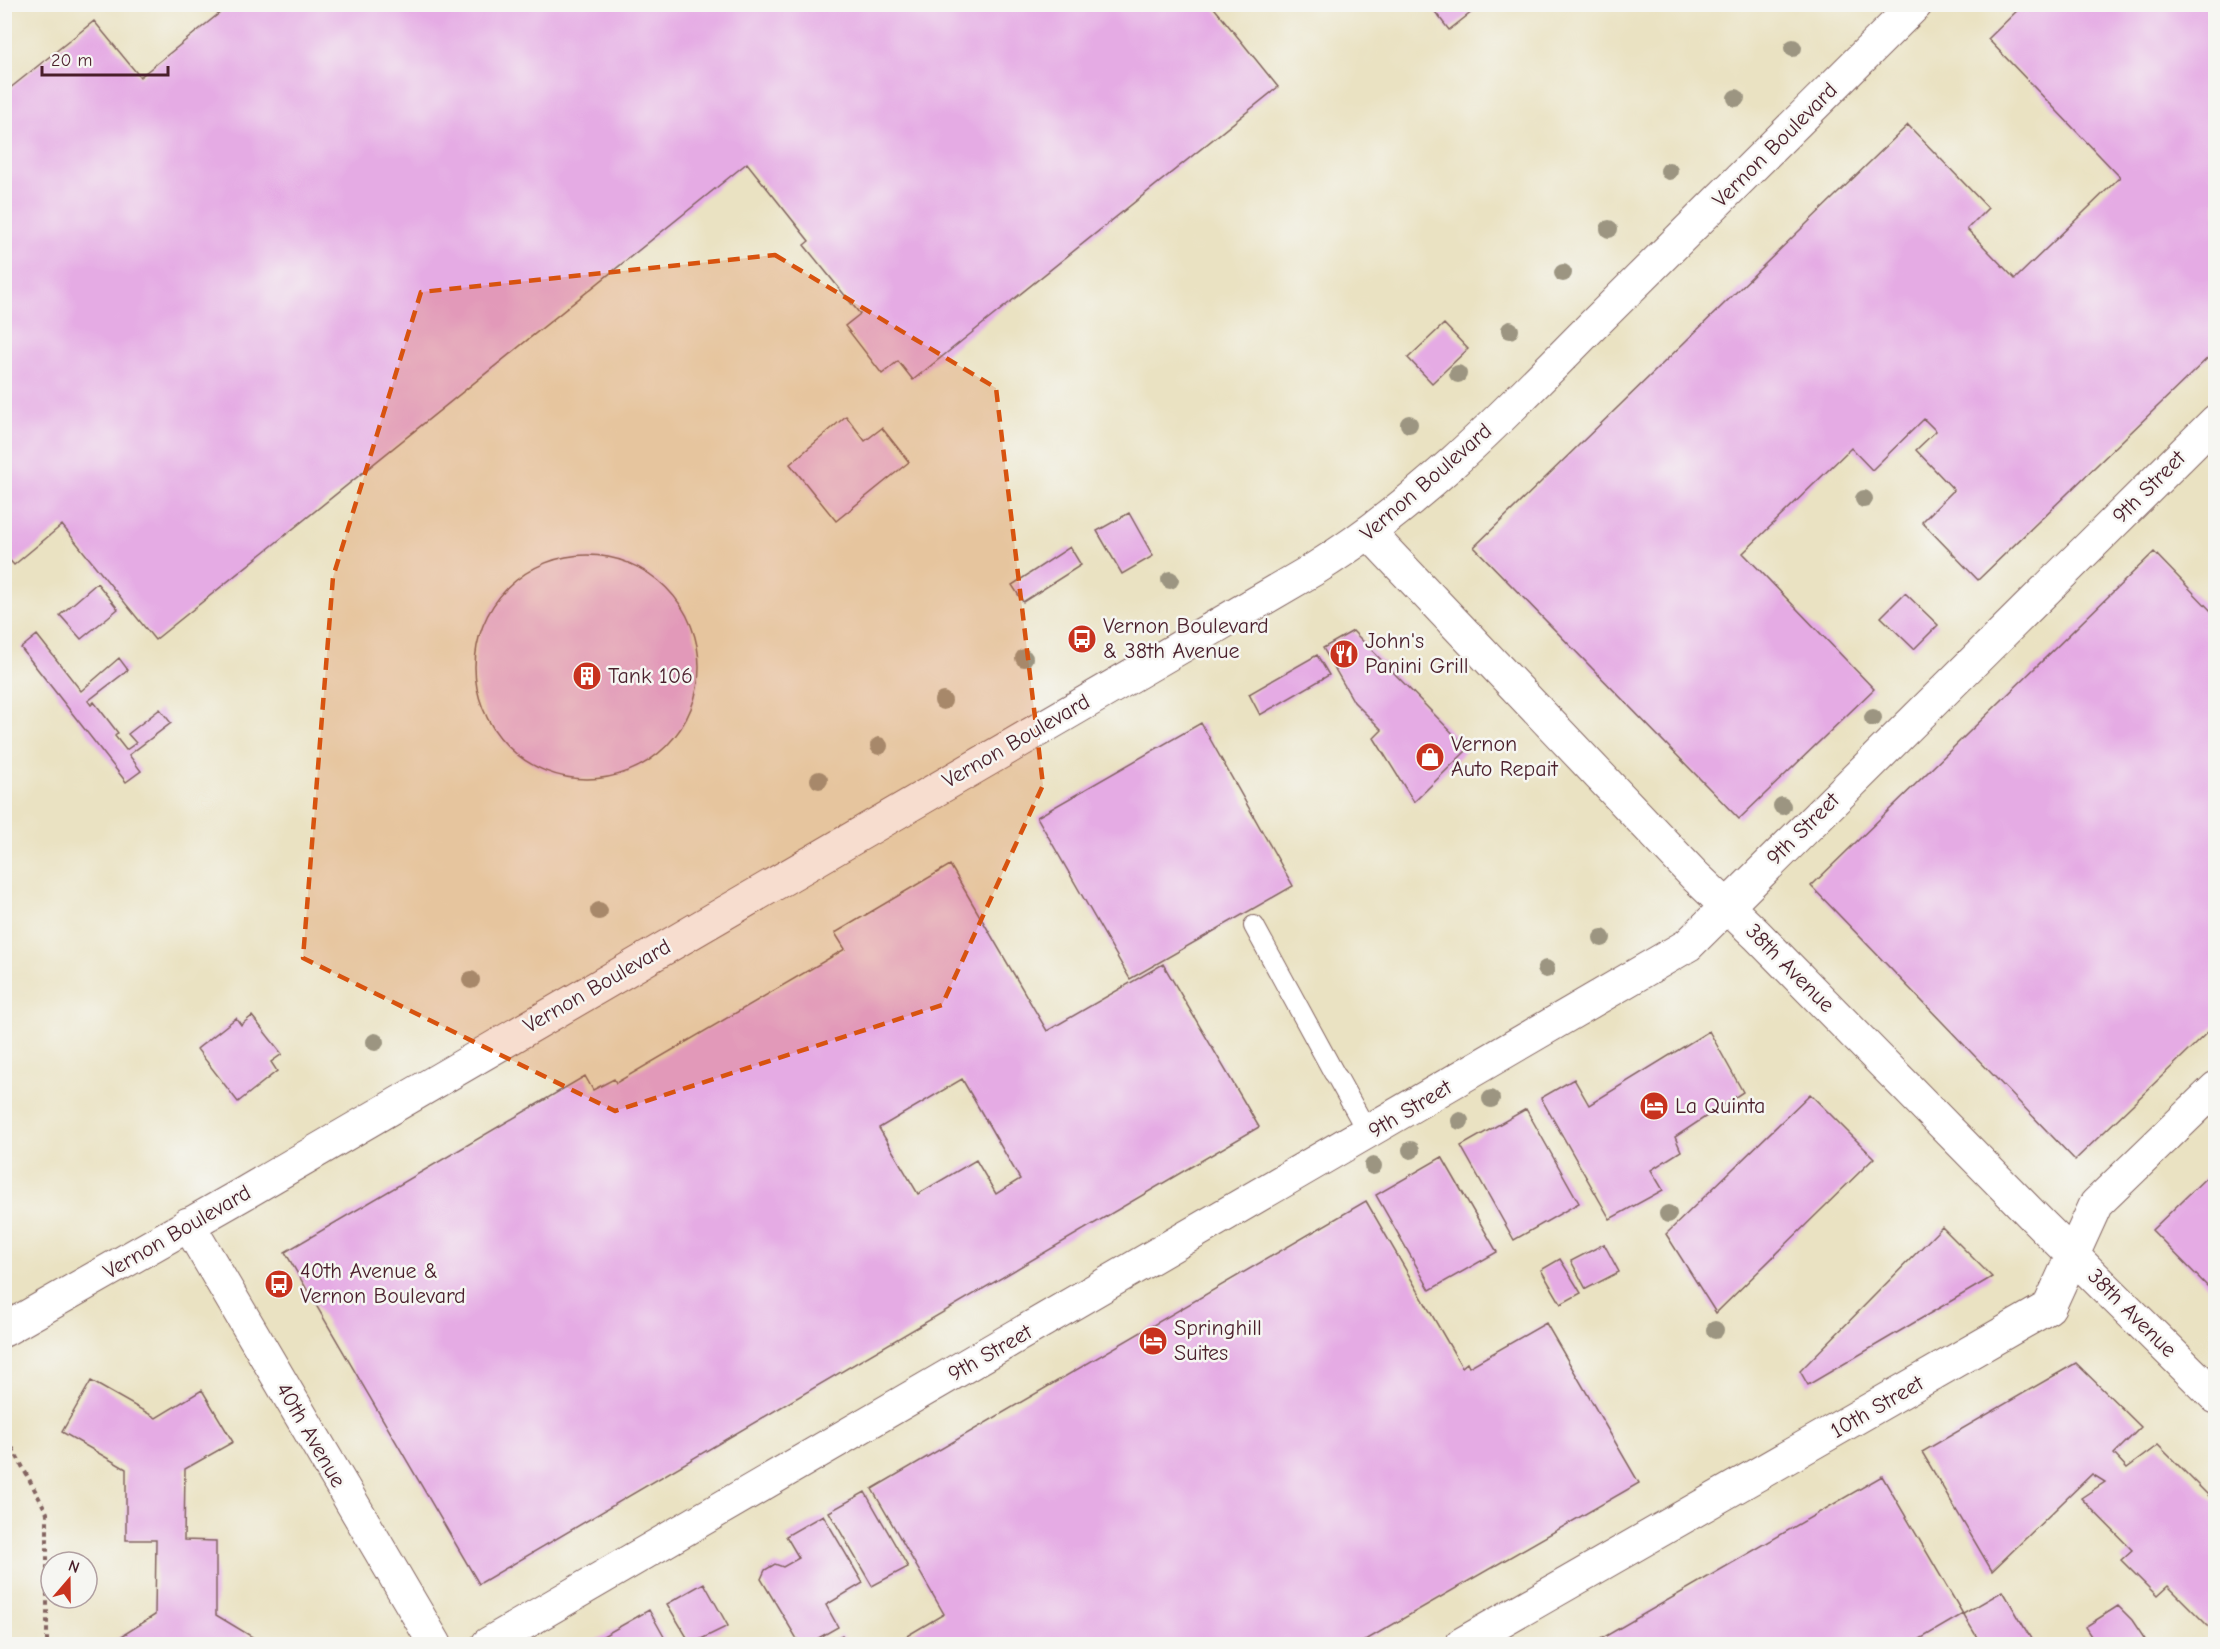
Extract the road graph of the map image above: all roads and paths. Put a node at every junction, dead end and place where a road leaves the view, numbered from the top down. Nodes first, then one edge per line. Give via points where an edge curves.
1 (1916, 4) edge
2 (2216, 421) edge
3 (1370, 534) junction
4 (1726, 904) junction
5 (1254, 926) dead end
6 (2216, 1088) edge
7 (1368, 1133) junction
8 (188, 1224) junction
9 (2074, 1254) junction
10 (4, 1330) edge
11 (2216, 1397) edge
12 (4, 1432) edge
13 (47, 1644) edge
14 (435, 1644) edge
15 (488, 1644) edge
16 (1462, 1644) edge

1 - 3 street, Vernon Boulevard via 1519,400 1430,485
2 - 4 street, 9th Street
3 - 4 street, 38th Avenue
3 - 8 street, Vernon Boulevard
4 - 7 street, 9th Street via 1688,945
4 - 9 street, 38th Avenue
5 - 7 lane
6 - 9 street, 10th Street via 2096,1204
7 - 15 street, 9th Street
8 - 10 street, Vernon Boulevard
8 - 14 street, 40th Avenue
9 - 11 street, 38th Avenue
9 - 16 street, 10th Street via 2049,1307
12 - 13 path via 47,1512

